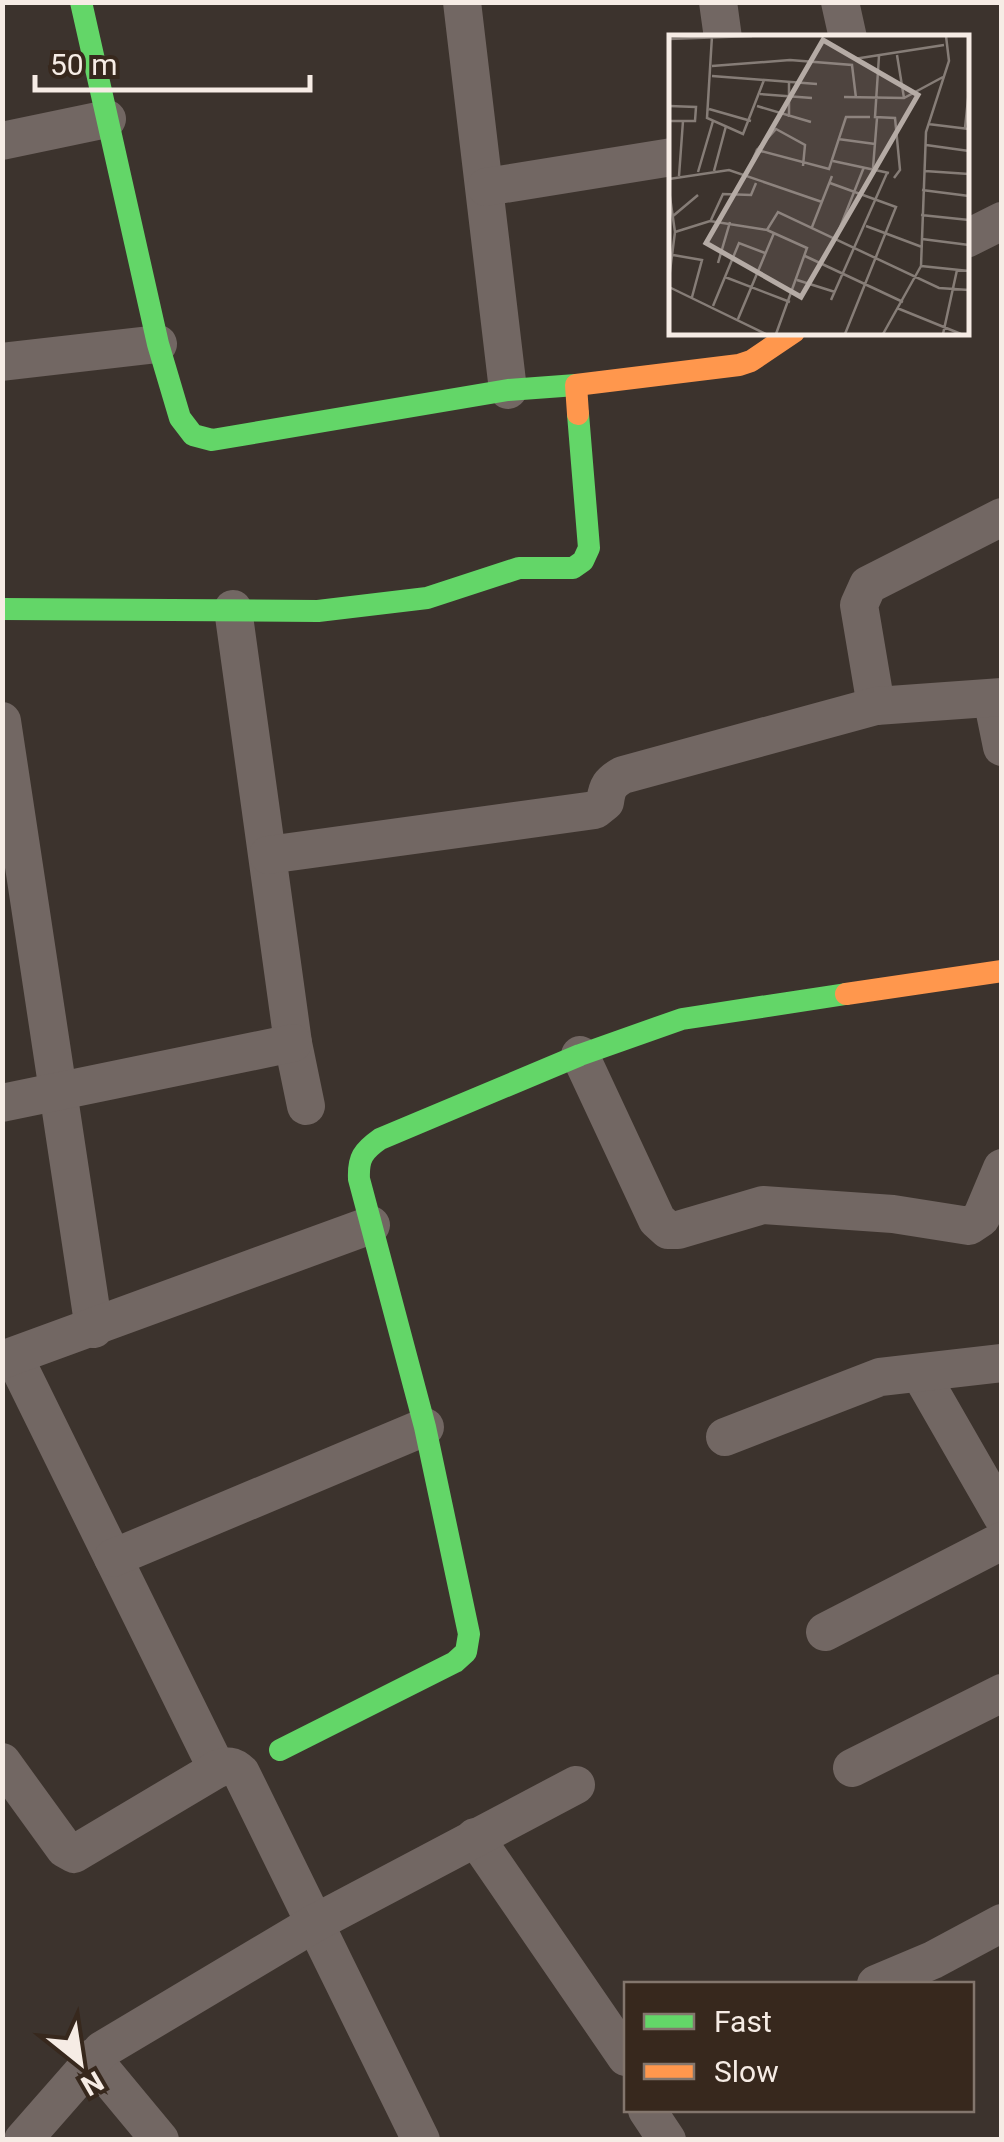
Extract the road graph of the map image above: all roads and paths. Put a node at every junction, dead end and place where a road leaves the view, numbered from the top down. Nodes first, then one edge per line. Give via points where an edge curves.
1 (81, 2) edge
2 (462, 2) edge
3 (718, 2) edge
4 (840, 2) edge
5 (723, 35) edge
6 (847, 35) edge
7 (108, 118) junction
8 (2, 141) edge
9 (669, 157) edge
10 (486, 187) junction
11 (1002, 221) edge
12 (969, 237) edge
13 (790, 335) edge
14 (158, 344) junction
15 (2, 362) edge
16 (576, 385) junction
17 (508, 390) junction
18 (1002, 518) edge
19 (2, 609) edge
20 (233, 609) junction
21 (996, 698) edge
22 (876, 706) junction
23 (2, 721) edge
24 (1002, 747) edge
25 (268, 855) junction
26 (1002, 972) edge
27 (293, 1043) junction
28 (580, 1056) junction
29 (57, 1092) junction
30 (2, 1103) edge
31 (306, 1106) dead end
32 (1002, 1168) edge
33 (372, 1225) junction
34 (94, 1329) junction
35 (8, 1359) edge
36 (1002, 1362) edge
37 (921, 1375) junction
38 (425, 1427) junction
39 (725, 1436) dead end
40 (1002, 1516) edge
41 (1002, 1541) edge
42 (113, 1558) junction
43 (825, 1632) dead end
44 (1002, 1693) edge
45 (280, 1750) dead end
46 (2, 1762) edge
47 (852, 1768) dead end
48 (218, 1769) junction
49 (576, 1786) dead end
50 (476, 1837) junction
51 (315, 1923) junction
52 (1002, 1923) edge
53 (881, 1982) edge
54 (624, 2055) edge
55 (92, 2058) junction
56 (648, 2112) edge
57 (23, 2140) edge
58 (160, 2140) edge
59 (422, 2140) edge
60 (667, 2140) edge

1 - 7 street
2 - 10 street
3 - 5 street
4 - 6 street
7 - 8 street
7 - 14 street
9 - 10 street
10 - 17 street
11 - 12 street
13 - 16 street via 739,366
14 - 15 street
14 - 17 street via 180,418 193,435 212,440
16 - 17 street
16 - 20 street via 589,548 583,561 572,568 519,568 427,598 336,609
18 - 22 street via 868,585 859,604
19 - 20 street
20 - 25 street
21 - 22 street
21 - 24 street
22 - 25 street via 623,775 595,810
23 - 29 street
25 - 27 street
26 - 28 street via 682,1019
27 - 29 street
27 - 31 street
28 - 32 street via 657,1220 668,1230 763,1205 969,1226 982,1218
28 - 33 street via 364,1150 359,1179
29 - 30 street
29 - 34 street
33 - 34 street
33 - 38 street
34 - 35 street
35 - 42 street
36 - 37 street
37 - 39 street via 880,1378
37 - 40 street
38 - 42 street
38 - 45 street via 469,1634 466,1652
41 - 43 street
42 - 48 street
44 - 47 street
46 - 48 street via 74,1854
48 - 51 street via 241,1773
49 - 50 street
50 - 51 street
50 - 54 street
51 - 55 street
51 - 59 street
52 - 53 street
55 - 57 street
55 - 58 street
56 - 60 street

